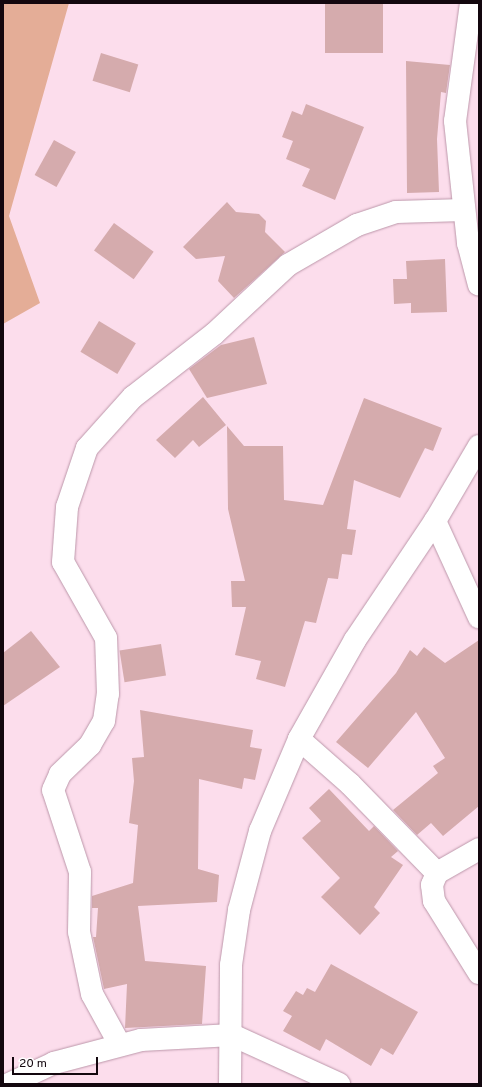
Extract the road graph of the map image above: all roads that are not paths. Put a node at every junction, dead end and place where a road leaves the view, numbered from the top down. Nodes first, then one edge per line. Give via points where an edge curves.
1 (471, 3) edge
2 (464, 210) junction
3 (479, 285) edge
4 (479, 447) edge
5 (435, 521) junction
6 (479, 617) edge
7 (299, 739) junction
8 (479, 849) edge
9 (437, 873) junction
10 (479, 973) edge
11 (232, 1035) junction
12 (120, 1045) junction
13 (9, 1084) edge
14 (230, 1084) edge
15 (339, 1084) edge

1 - 2 street via 455,121
2 - 3 street via 468,244
2 - 12 street via 396,212 357,225 288,265 214,334 133,397 87,448 66,507 62,562 106,638 108,694 104,721 90,745 60,774 53,790 80,872 79,932 92,994
4 - 5 street
5 - 6 street
5 - 7 street via 355,640
7 - 9 street via 350,784
7 - 11 street via 260,831 239,910 231,965
8 - 9 street
9 - 10 street via 432,885 434,901
11 - 12 street via 140,1040
11 - 14 street
11 - 15 street
12 - 13 street via 54,1063

